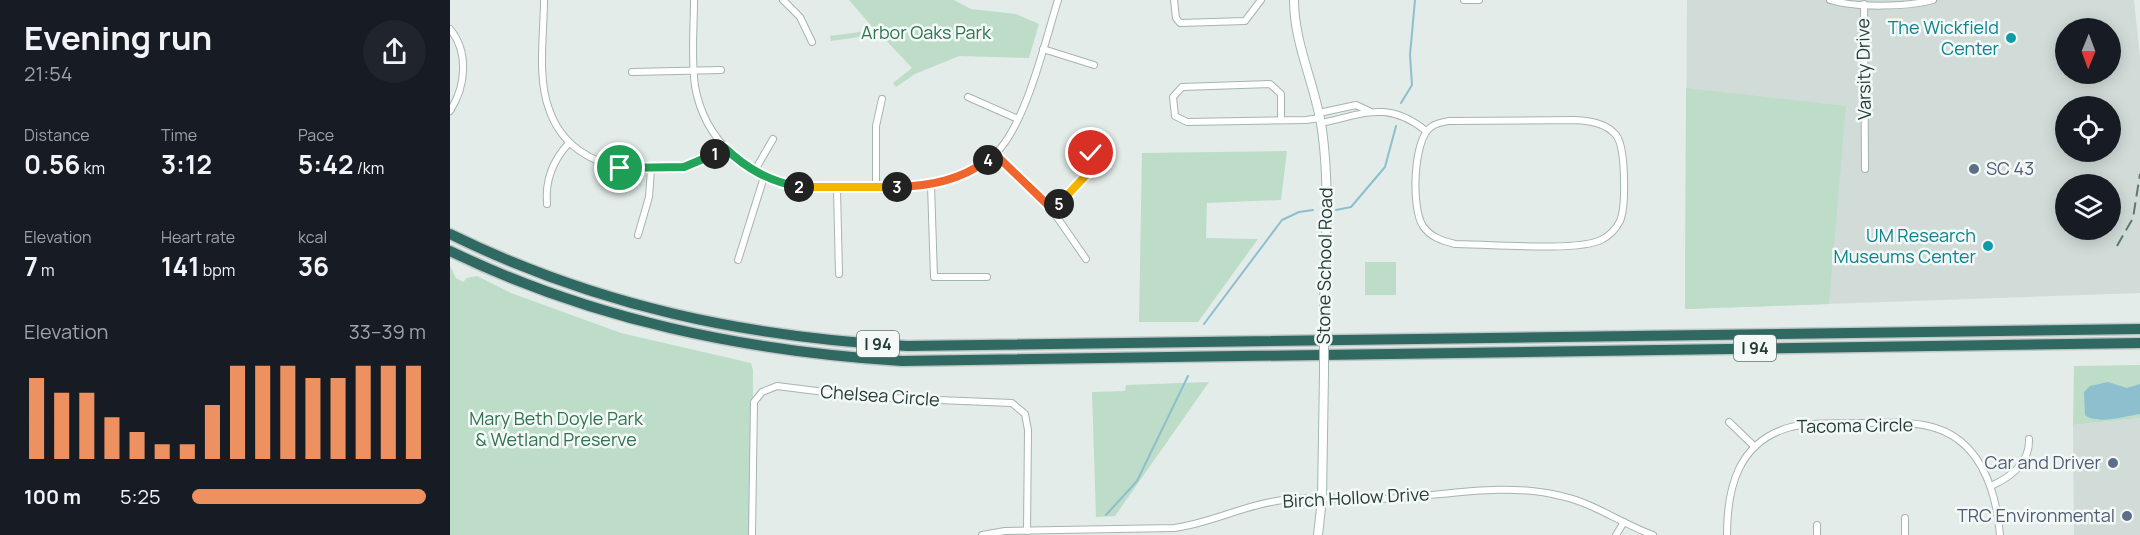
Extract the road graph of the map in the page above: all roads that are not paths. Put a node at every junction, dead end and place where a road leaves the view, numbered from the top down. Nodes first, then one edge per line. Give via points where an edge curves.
1 (544, 0) edge
2 (694, 0) edge
3 (783, 0) edge
4 (1058, 0) edge
5 (1174, 0) edge
6 (1261, 0) edge
7 (1293, 0) edge
8 (1464, 0) edge
9 (1479, 0) edge
10 (1830, 0) edge
11 (1933, 0) edge
12 (1864, 4) junction
13 (450, 28) edge
14 (812, 42) dead end
15 (1043, 49) junction
16 (1094, 65) dead end
17 (721, 70) dead end
18 (632, 72) dead end
19 (694, 72) junction
20 (968, 98) dead end
21 (882, 99) dead end
22 (450, 111) edge
23 (1369, 111) junction
24 (1320, 118) junction
25 (1018, 119) junction
26 (1281, 120) junction
27 (1426, 131) junction
28 (773, 139) dead end
29 (569, 143) junction
30 (725, 148) junction
31 (1091, 153) dead end
32 (995, 154) junction
33 (651, 169) junction
34 (1865, 169) dead end
35 (754, 172) junction
36 (764, 177) junction
37 (931, 185) junction
38 (876, 188) junction
39 (837, 189) junction
40 (547, 204) dead end
41 (1053, 210) junction
42 (450, 234) edge
43 (638, 235) dead end
44 (450, 251) edge
45 (738, 260) dead end
46 (1086, 260) dead end
47 (839, 274) dead end
48 (987, 277) dead end
49 (2140, 328) edge
50 (2140, 343) edge
51 (1729, 422) dead end
52 (2029, 439) dead end
53 (1755, 447) junction
54 (1991, 486) junction
55 (1322, 499) junction
56 (1905, 518) dead end
57 (1624, 522) junction
58 (1817, 525) dead end
59 (1027, 531) junction
60 (752, 535) edge
61 (982, 535) edge
62 (1318, 535) edge
63 (1616, 535) edge
64 (1653, 535) edge
65 (1727, 535) edge
66 (1817, 535) edge
67 (1905, 535) edge
68 (2000, 535) edge

1 - 29 street via 546,100
2 - 19 street
3 - 14 street via 800,17
4 - 15 street
5 - 6 street via 1180,23 1245,21
7 - 24 main road, Stone School Road via 1297,34
8 - 9 street
10 - 12 street, Varsity Drive
11 - 12 street
12 - 34 street, Varsity Drive
13 - 22 street via 463,61 461,83
15 - 16 street
15 - 25 street
17 - 19 street
18 - 19 street
19 - 30 street via 703,112
20 - 25 street
21 - 38 street via 876,126
23 - 24 street via 1358,116
23 - 24 street via 1356,105
23 - 27 street via 1386,111
24 - 26 street
24 - 55 main road, Stone School Road, bridge via 1325,167
25 - 32 street
26 - 26 street via 1281,94 1270,84 1182,87 1173,97 1173,112 1181,121
27 - 27 street via 1449,121 1575,120 1605,126 1617,136 1623,153 1620,222 1604,239 1576,245 1455,244 1439,240 1424,228 1417,207 1417,153
28 - 35 street
29 - 33 street via 608,165
29 - 40 street via 549,176
30 - 33 street via 684,167
30 - 35 street
31 - 41 street via 1088,173
32 - 37 street via 966,174
32 - 41 street
33 - 43 street via 649,197
35 - 36 street
36 - 39 street via 799,188
36 - 45 street
37 - 38 street
37 - 48 street via 934,277
38 - 39 street
39 - 47 street
41 - 46 street
42 - 49 highway, I 94 via 543,276 659,312 776,335 877,344 986,346
44 - 50 highway, I 94 via 526,285 666,328 775,349 902,361
51 - 53 street
52 - 54 street via 2030,449 2024,461 2004,480
53 - 54 street, Tacoma Circle via 1776,433 1813,424 1927,425 1954,436 1967,447 1982,465
53 - 65 street, Tacoma Circle via 1734,477 1729,493
54 - 68 street, Tacoma Circle
55 - 57 street, Birch Hollow Drive via 1521,490 1573,499
55 - 59 street, Birch Hollow Drive via 1272,502 1174,528
55 - 62 main road, Stone School Road
56 - 67 street
57 - 63 street
57 - 64 street, Birch Hollow Drive
58 - 66 street
59 - 60 street, Chelsea Circle via 1027,424 1023,412 1012,403 886,398 777,386 762,392 754,402
59 - 61 street, Birch Hollow Drive

